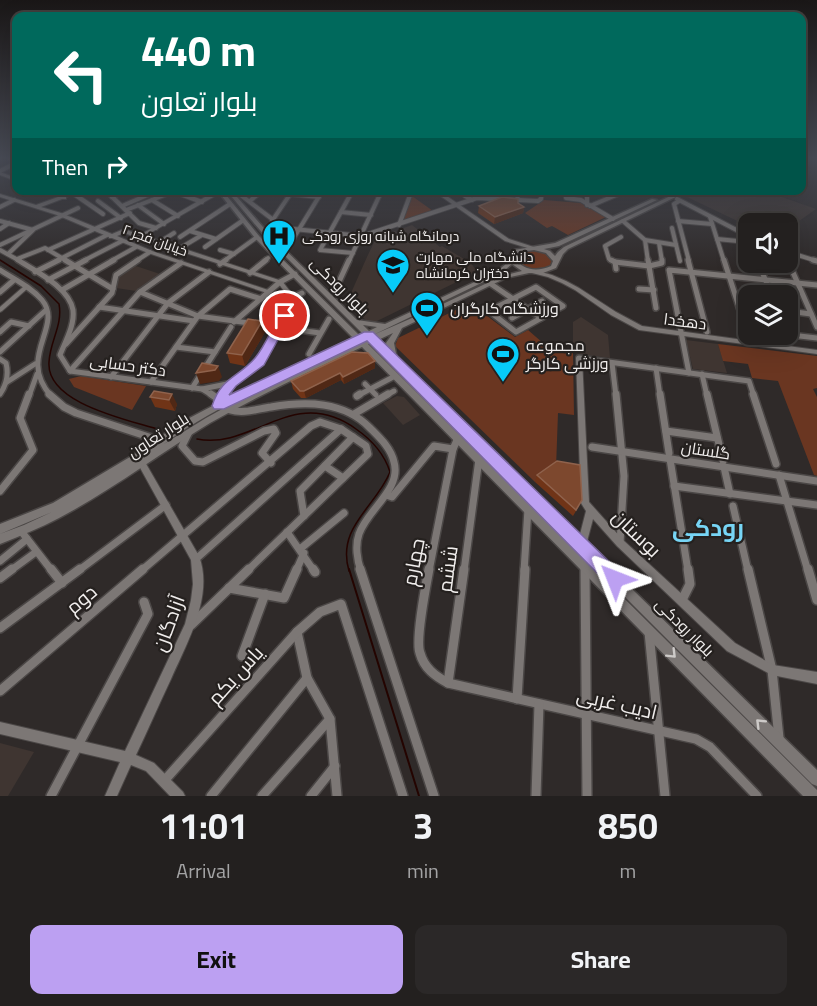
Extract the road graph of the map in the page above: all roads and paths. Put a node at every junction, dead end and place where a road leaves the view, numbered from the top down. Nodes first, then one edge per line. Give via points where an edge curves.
1 (57, 195) edge
2 (72, 195) edge
3 (75, 195) edge
4 (151, 195) edge
5 (164, 195) edge
6 (183, 195) edge
7 (213, 195) edge
8 (222, 195) edge
9 (232, 195) edge
10 (242, 195) edge
11 (256, 195) edge
12 (290, 195) edge
13 (305, 195) edge
14 (350, 195) edge
15 (380, 195) edge
16 (410, 195) edge
17 (441, 195) edge
18 (464, 195) edge
19 (518, 195) edge
20 (541, 195) edge
21 (566, 195) edge
22 (588, 195) edge
23 (615, 195) edge
24 (656, 195) edge
25 (670, 195) edge
26 (671, 195) edge
27 (673, 195) edge
28 (675, 195) edge
29 (112, 196) edge
30 (2, 197) edge
31 (319, 197) joint
32 (490, 197) joint
33 (64, 198) junction
34 (14, 200) junction
35 (152, 200) junction
36 (251, 200) junction
37 (472, 200) junction
38 (517, 200) junction
39 (654, 200) junction
40 (98, 201) dead end
41 (202, 202) junction
42 (230, 204) junction
43 (138, 205) junction
44 (456, 205) junction
45 (589, 205) junction
46 (35, 207) junction
47 (78, 208) dead end
48 (0, 210) edge
49 (126, 210) junction
50 (341, 212) junction
51 (103, 214) dead end
52 (151, 214) junction
53 (62, 215) junction
54 (371, 215) junction
55 (178, 216) junction
56 (710, 217) junction
57 (121, 218) junction
58 (250, 218) junction
59 (613, 219) junction
60 (0, 220) edge
61 (137, 220) junction
62 (242, 221) junction
63 (273, 221) junction
64 (623, 221) junction
65 (678, 221) junction
66 (9, 224) junction
67 (164, 224) junction
68 (399, 225) junction
69 (712, 225) junction
70 (156, 228) junction
71 (672, 228) dead end
72 (0, 229) edge
73 (33, 230) junction
74 (96, 230) junction
75 (300, 230) junction
76 (189, 231) junction
77 (738, 232) edge
78 (174, 233) dead end
79 (330, 233) junction
80 (202, 235) junction
81 (109, 236) junction
82 (362, 236) junction
83 (140, 237) junction
84 (180, 237) dead end
85 (257, 237) junction
86 (621, 237) dead end
87 (738, 238) edge
88 (216, 239) junction
89 (717, 239) junction
90 (507, 240) junction
91 (645, 240) junction
92 (122, 241) junction
93 (158, 243) junction
94 (659, 243) junction
95 (290, 244) dead end
96 (0, 245) edge
97 (676, 245) junction
98 (136, 247) junction
99 (536, 248) junction
100 (0, 250) edge
101 (48, 250) junction
102 (177, 250) junction
103 (220, 250) dead end
104 (150, 252) junction
105 (8, 254) junction
106 (234, 254) junction
107 (353, 254) junction
108 (798, 255) edge
109 (196, 256) junction
110 (513, 256) junction
111 (62, 257) junction
112 (17, 258) junction
113 (268, 258) dead end
114 (680, 261) dead end
115 (817, 261) edge
116 (615, 262) junction
117 (181, 263) junction
118 (556, 263) junction
119 (220, 264) junction
120 (75, 265) junction
121 (649, 266) junction
122 (616, 269) dead end
123 (0, 270) edge
124 (691, 270) junction
125 (36, 272) junction
126 (209, 272) junction
127 (532, 272) junction
128 (250, 273) junction
129 (763, 273) edge
130 (794, 273) edge
131 (88, 274) junction
132 (295, 274) junction
133 (728, 275) junction
134 (765, 279) junction
135 (14, 280) junction
136 (48, 280) junction
137 (563, 280) junction
138 (238, 282) junction
139 (280, 282) junction
140 (798, 282) junction
141 (491, 284) junction
142 (767, 285) edge
143 (817, 285) edge
144 (337, 286) dead end
145 (26, 288) junction
146 (113, 289) junction
147 (230, 289) junction
148 (639, 289) dead end
149 (62, 290) junction
150 (654, 290) junction
151 (0, 292) edge
152 (140, 292) junction
153 (268, 292) junction
154 (302, 293) dead end
155 (291, 298) junction
156 (261, 299) junction
157 (513, 299) junction
158 (542, 301) dead end
159 (168, 303) junction
160 (738, 306) edge
161 (99, 307) junction
162 (1, 308) edge
163 (656, 308) dead end
164 (527, 309) junction
165 (46, 310) junction
166 (123, 310) junction
167 (798, 312) edge
168 (811, 314) junction
169 (158, 316) junction
170 (196, 318) junction
171 (512, 318) dead end
172 (541, 318) junction
173 (328, 319) dead end
174 (354, 321) junction
175 (816, 323) edge
176 (232, 325) junction
177 (388, 325) junction
178 (405, 325) junction
179 (29, 326) junction
180 (279, 327) junction
181 (347, 327) junction
182 (0, 332) edge
183 (707, 332) dead end
184 (320, 333) junction
185 (681, 334) junction
186 (798, 336) edge
187 (817, 338) edge
188 (367, 339) junction
189 (64, 346) junction
190 (176, 347) junction
191 (344, 350) junction
192 (0, 352) edge
193 (215, 352) junction
194 (817, 352) edge
195 (309, 354) dead end
196 (376, 357) junction
197 (579, 358) joint
198 (0, 359) edge
199 (396, 361) junction
200 (612, 363) junction
201 (35, 364) junction
202 (656, 368) junction
203 (70, 371) junction
204 (689, 373) junction
205 (37, 374) junction
206 (702, 374) junction
207 (395, 376) junction
208 (111, 377) junction
209 (7, 382) junction
210 (152, 382) junction
211 (232, 383) junction
212 (365, 384) dead end
213 (192, 388) junction
214 (202, 389) junction
215 (370, 389) junction
216 (394, 391) dead end
217 (0, 394) edge
218 (376, 395) dead end
219 (357, 396) dead end
220 (220, 403) junction
221 (230, 410) junction
222 (354, 414) junction
223 (341, 429) junction
224 (666, 431) junction
225 (188, 434) junction
226 (353, 437) junction
227 (458, 438) junction
228 (717, 438) junction
229 (160, 441) junction
230 (592, 447) dead end
231 (453, 449) junction
232 (622, 452) junction
233 (670, 456) junction
234 (479, 459) junction
235 (271, 463) junction
236 (142, 464) junction
237 (723, 464) junction
238 (776, 464) dead end
239 (325, 466) junction
240 (779, 475) junction
241 (343, 478) junction
242 (817, 480) edge
243 (674, 486) junction
244 (0, 491) edge
245 (730, 494) junction
246 (386, 495) junction
247 (788, 502) junction
248 (166, 505) junction
249 (817, 505) edge
250 (733, 506) dead end
251 (528, 509) junction
252 (590, 512) junction
253 (344, 513) dead end
254 (304, 516) junction
255 (0, 529) edge
256 (21, 531) junction
257 (286, 532) junction
258 (185, 535) junction
259 (0, 539) edge
260 (27, 540) junction
261 (620, 543) junction
262 (582, 546) junction
263 (302, 551) junction
264 (36, 552) junction
265 (196, 559) junction
266 (0, 561) edge
267 (585, 566) junction
268 (315, 572) dead end
269 (0, 578) edge
270 (62, 583) junction
271 (229, 588) junction
272 (265, 594) junction
273 (682, 600) junction
274 (817, 600) edge
275 (144, 602) dead end
276 (190, 626) junction
277 (0, 628) edge
278 (649, 631) junction
279 (297, 632) junction
280 (242, 656) dead end
281 (772, 670) junction
282 (307, 678) junction
283 (817, 678) edge
284 (448, 683) junction
285 (0, 691) edge
286 (517, 699) junction
287 (539, 704) junction
288 (586, 715) junction
289 (330, 719) junction
290 (0, 728) edge
291 (658, 731) junction
292 (779, 742) junction
293 (77, 747) junction
294 (129, 758) junction
295 (336, 766) junction
296 (817, 779) edge
297 (164, 781) junction
298 (748, 791) edge
299 (51, 796) edge
300 (111, 796) edge
301 (179, 796) edge
302 (211, 796) edge
303 (262, 796) edge
304 (311, 796) edge
305 (337, 796) edge
306 (403, 796) edge
307 (434, 796) edge
308 (536, 796) edge
309 (587, 796) edge
310 (665, 796) edge
311 (757, 796) edge
312 (813, 796) edge

1 - 33 street
2 - 33 street
3 - 51 street
4 - 49 street
5 - 35 street
6 - 41 street
7 - 41 street
8 - 42 main road, بلوار رودکی
9 - 58 main road, بلوار رودکی
10 - 36 street
11 - 36 street
12 - 63 street
13 - 31 street
14 - 50 street
15 - 54 street
16 - 68 street
17 - 44 street
18 - 37 street
19 - 38 street
20 - 38 street via 538,201
21 - 45 street
22 - 45 street
23 - 45 street
24 - 39 main road
25 - 39 main road
26 - 64 main road
27 - 65 street
28 - 56 street
29 - 49 street
30 - 34 street, خیابان فجر ۲
31 - 75 street
32 - 37 street
32 - 38 street
33 - 46 street
34 - 46 street, خیابان فجر ۲
34 - 48 street
35 - 43 street
35 - 55 street
36 - 63 street
37 - 44 street
39 - 59 main road
40 - 57 street
41 - 55 street
42 - 62 main road, بلوار رودکی
42 - 76 street
43 - 49 street
43 - 52 street
44 - 68 street
44 - 90 street
45 - 59 street
46 - 53 street, خیابان فجر ۲
47 - 53 street
49 - 57 street
49 - 61 street
50 - 54 street
50 - 79 street
52 - 61 street
52 - 67 street
53 - 73 street
53 - 74 street, خیابان فجر ۲
54 - 82 street
55 - 67 street
56 - 69 street
56 - 77 street
57 - 74 street
58 - 62 main road
58 - 174 main road, بلوار رودکی
59 - 99 main road via 557,245
60 - 66 street
61 - 70 street
62 - 85 main road, بلوار رودکی
62 - 88 street
63 - 75 street via 284,228
64 - 91 street
64 - 118 main road via 563,250
65 - 69 street
65 - 124 street
66 - 72 street
66 - 73 street
67 - 70 street
68 - 82 street
69 - 89 street
70 - 83 street
71 - 97 street
73 - 96 street
73 - 105 street
74 - 81 street, خیابان فجر ۲
74 - 101 street
75 - 79 street
75 - 95 street
76 - 80 street
76 - 84 street
78 - 93 street
79 - 82 street
79 - 107 street via 320,250
80 - 88 street
80 - 102 street
81 - 83 street via 123,231
81 - 92 street, خیابان فجر ۲
81 - 111 street
82 - 107 street
83 - 93 street
85 - 106 street
85 - 132 main road, بلوار رودکی
86 - 116 street via 605,246 609,259
87 - 89 street
88 - 109 street
89 - 133 street
90 - 99 street
90 - 110 street
91 - 94 street
91 - 121 street
92 - 98 street, خیابان فجر ۲
92 - 120 street
93 - 102 street
94 - 97 street
94 - 121 street via 662,263
97 - 114 street
98 - 104 street, خیابان فجر ۲
98 - 131 street
99 - 110 main road via 522,249
99 - 118 main road via 550,253
100 - 105 street
101 - 111 street
101 - 112 street
102 - 109 street
103 - 106 street
104 - 117 street, خیابان فجر ۲
104 - 146 street via 116,274
105 - 112 street
106 - 119 street
107 - 144 street
108 - 115 street
109 - 119 street
110 - 127 main road via 517,266
110 - 177 main road, بلوار تعاون via 502,271
111 - 120 street
111 - 125 street
112 - 125 street
113 - 128 street
116 - 121 street
116 - 122 street
117 - 126 street, خیابان فجر ۲
117 - 152 street
118 - 127 main road, بلوار تعاون via 548,271
118 - 137 street
119 - 128 street
120 - 131 street
120 - 136 street
121 - 150 street
123 - 135 street
124 - 133 street
124 - 183 street
124 - 185 street via 668,271
125 - 136 street
126 - 138 street, خیابان فجر ۲
126 - 159 street
127 - 137 street
127 - 141 main road, بلوار تعاون via 510,275
128 - 139 street
129 - 134 street
130 - 140 street
131 - 146 street
131 - 149 street
132 - 139 street
132 - 181 main road, بلوار رودکی
133 - 134 street
133 - 160 street
134 - 140 street
134 - 142 street
135 - 145 street
135 - 151 street
136 - 149 street
137 - 185 street, دهخدا via 630,324
138 - 147 street
138 - 153 street, خیابان فجر ۲
139 - 153 street
139 - 155 street
140 - 143 street
140 - 168 street
141 - 157 street
141 - 178 main road, بلوار تعاون
145 - 162 street
145 - 165 street via 43,302
146 - 161 street
147 - 156 street
147 - 170 street
148 - 150 street
149 - 189 street, دکتر حسابی via 73,309
150 - 163 street
152 - 159 street
152 - 166 street
153 - 156 street
154 - 155 street
155 - 180 street via 292,304
156 - 176 street
157 - 164 street
157 - 172 street via 536,288 563,306
157 - 172 street via 489,311 516,332
158 - 164 street
159 - 169 street
159 - 170 street
161 - 166 street
161 - 189 street
164 - 171 street
164 - 172 street
165 - 179 street
165 - 201 street via 46,329
166 - 169 street
166 - 203 street
167 - 168 street
168 - 175 street
169 - 170 street
169 - 208 street
170 - 176 street
170 - 190 street
173 - 184 street
174 - 177 main road
174 - 188 main road, بلوار رودکی
176 - 180 street
176 - 193 street
177 - 188 main road, بلوار تعاون
178 - 188 main road, بلوار تعاون
178 - 199 main road via 391,340
179 - 182 street via 12,322
179 - 192 street
180 - 184 street
180 - 211 street via 259,361
181 - 188 main road, بلوار رودکی
181 - 191 main road
184 - 195 street
185 - 194 street, دهخدا
185 - 204 street
186 - 187 street
188 - 191 main road, بلوار تعاون
188 - 196 main road, بلوار رودکی
188 - 199 main road, بلوار رودکی
189 - 203 street, دکتر حسابی via 60,355
190 - 193 street
190 - 210 street
191 - 196 main road
191 - 220 main road, بلوار تعاون
191 - 221 main road, بلوار تعاون
193 - 213 street
196 - 207 main road, بلوار رودکی
197 - 200 street
197 - 252 street, بوستان via 585,503
198 - 209 street via 6,363
199 - 262 main road, بلوار رودکی
200 - 202 street
200 - 232 street
201 - 205 street
201 - 209 street
202 - 204 street
202 - 224 street
203 - 208 street, دکتر حسابی
204 - 206 street
205 - 229 street via 45,391 71,411
205 - 244 street via 20,418 32,439 33,450
206 - 228 street
206 - 238 street via 749,381
207 - 215 street
207 - 227 main road, بلوار رودکی
208 - 210 street, دکتر حسابی
209 - 217 street
210 - 213 street, دکتر حسابی
211 - 214 street
211 - 220 street
212 - 215 street
213 - 214 street, دکتر حسابی
214 - 220 street
215 - 218 street
215 - 219 street
216 - 222 street
220 - 229 main road, بلوار تعاون
221 - 222 street via 313,404
221 - 225 main road, بلوار تعاون
222 - 246 street via 375,432 393,456 397,468
223 - 226 street
223 - 235 street, دوم via 320,422 311,426
223 - 265 street
224 - 228 street
224 - 233 street
225 - 235 street via 182,446 195,461 203,462 274,429 276,432 262,453
225 - 236 main road, بلوار تعاون
226 - 239 street
226 - 241 street via 366,446 368,454
227 - 231 street, چهارم
227 - 234 main road, بلوار رودکی
228 - 237 street
229 - 255 main road, بلوار تعاون via 56,506
230 - 232 street, گلستان
231 - 246 street via 434,447 392,497
231 - 284 street, چهارم via 423,602 419,652 431,673
232 - 233 street, گلستان
232 - 261 street
233 - 237 street, گلستان
233 - 243 street
234 - 251 main road, بلوار رودکی
234 - 284 street, ششم
235 - 258 street, دوم
236 - 248 street, آزادگان
236 - 256 main road, بلوار تعاون
237 - 240 street, گلستان
237 - 245 street
239 - 241 street
239 - 254 street via 300,491
240 - 242 street, گلستان
240 - 247 street
241 - 254 street
243 - 245 street
243 - 273 street via 690,584
245 - 247 street
246 - 307 street via 359,534 357,559
247 - 249 street
247 - 274 street
248 - 258 street, آزادگان
248 - 270 street
250 - 281 street
251 - 267 main road, بلوار رودکی
251 - 286 street
252 - 261 street, بوستان
252 - 262 street
253 - 263 street
254 - 257 street
256 - 259 main road, بلوار تعاون
256 - 260 street
257 - 263 street
257 - 271 street
258 - 265 street, آزادگان
258 - 285 street, دوم
260 - 264 street
260 - 266 street
261 - 273 street, بوستان
292 -> 262 main road, بلوار رودکی
263 - 268 street
263 - 272 street via 284,598
264 - 269 street
264 - 270 street
265 - 276 street, آزادگان via 200,575
267 - 278 main road, بلوار رودکی
267 - 288 street
270 - 277 street
271 - 272 street
271 - 276 street
272 - 280 street
273 - 281 street, بوستان via 731,647
275 - 293 street via 148,614
276 - 294 street, آزادگان
278 - 291 street
278 -> 312 main road, بلوار رودکی
279 - 282 street
279 - 297 street, یاس یکم
279 - 306 street, یاس یکم via 320,612 341,604
281 - 283 street, بوستان
281 - 292 street
282 - 289 street
282 - 302 street
284 - 286 street, ادیب غربی
286 - 287 street, ادیب غربی
287 - 288 street, ادیب غربی
287 - 308 street
288 - 291 street, ادیب غربی
288 - 309 street
289 - 295 street
289 - 303 street
290 - 293 street
291 - 298 street, ادیب غربی via 703,741
291 - 310 street
292 - 296 main road, بلوار رودکی
293 - 294 street
293 - 299 street
294 - 297 street via 150,767
294 - 300 street, آزادگان
295 - 304 street
295 - 305 street
297 - 301 street
298 - 311 street, ادیب غربی

